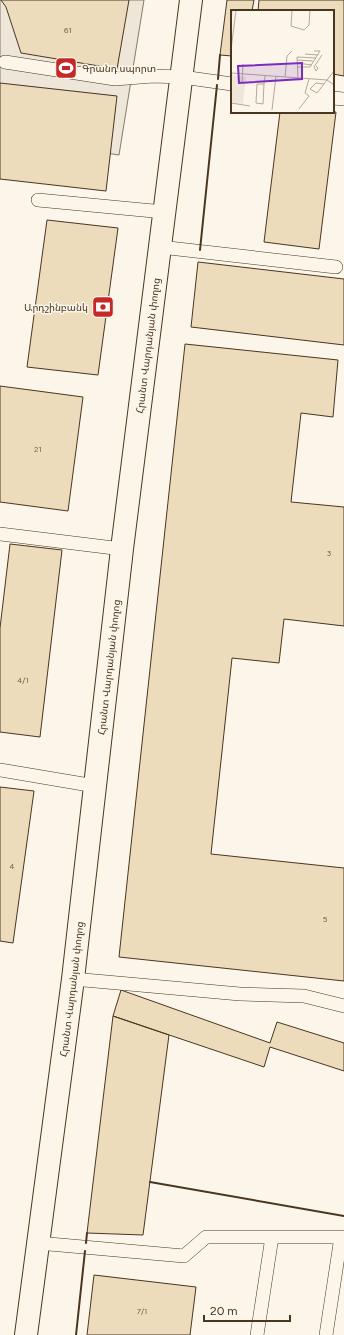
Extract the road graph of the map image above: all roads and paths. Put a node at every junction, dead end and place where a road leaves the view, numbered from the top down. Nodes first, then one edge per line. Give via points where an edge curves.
1 (191, 0) edge
2 (4, 62) dead end
3 (182, 77) junction
4 (231, 84) edge
5 (334, 98) edge
6 (344, 99) edge
7 (38, 200) dead end
8 (164, 212) junction
9 (160, 247) junction
10 (336, 267) dead end
11 (0, 534) edge
12 (122, 549) junction
13 (0, 770) edge
14 (95, 786) junction
15 (73, 979) junction
16 (344, 1006) edge
17 (272, 1237) junction
18 (342, 1237) edge
19 (38, 1243) junction
20 (26, 1335) edge
21 (257, 1335) edge
22 (326, 1335) edge

1 - 3 street, Հրանտ Վարդանյան փողոց
2 - 3 lane via 115,79
3 - 4 lane
3 - 8 street, Հրանտ Վարդանյան փողոց
5 - 6 lane
7 - 8 lane
8 - 9 street, Հրանտ Վարդանյան փողոց
9 - 10 lane
9 - 12 street, Հրանտ Վարդանյան փողոց
11 - 12 lane
12 - 14 street, Հրանտ Վարդանյան փողոց
13 - 14 lane
14 - 15 street, Հրանտ Վարդանյան փողոց
15 - 16 lane via 240,994 304,996
15 - 19 street, Հրանտ Վարդանյան փողոց
17 - 18 lane
17 - 19 lane via 206,1237 184,1256
17 - 21 lane
18 - 22 lane
19 - 20 street, Հրանտ Վարդանյան փողոց

